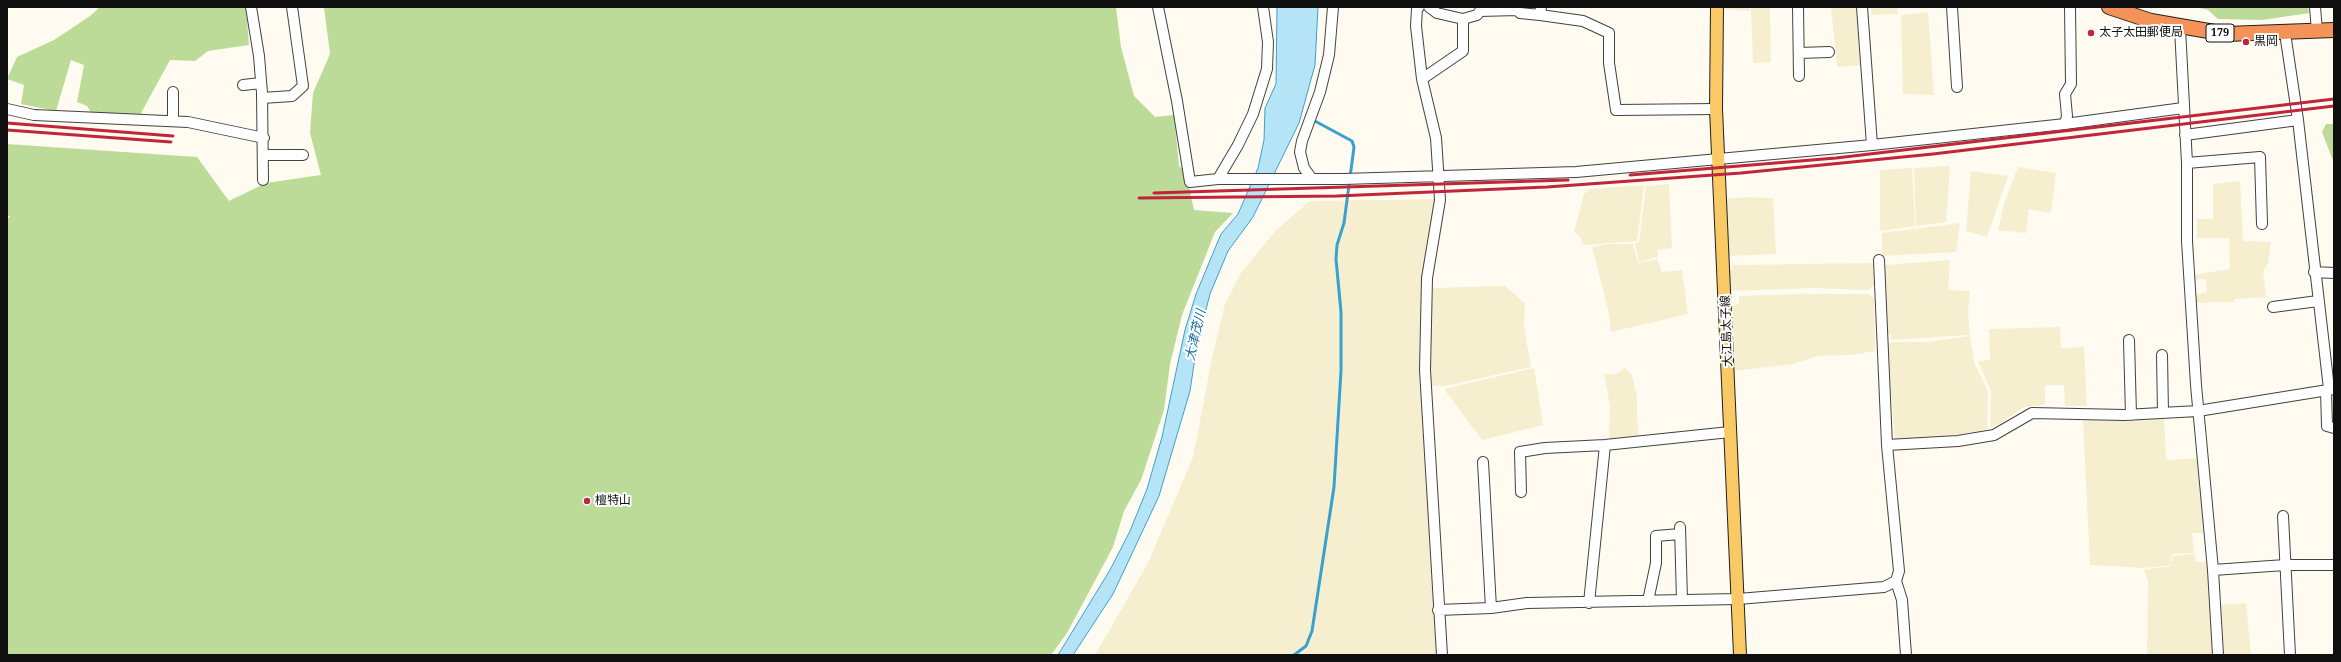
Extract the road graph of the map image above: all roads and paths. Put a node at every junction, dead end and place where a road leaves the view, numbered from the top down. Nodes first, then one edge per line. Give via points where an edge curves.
1 (251, 7) edge
2 (292, 7) edge
3 (1158, 7) edge
4 (1263, 7) edge
5 (1333, 7) edge
6 (1419, 7) edge
7 (1429, 7) edge
8 (1717, 7) edge
9 (1798, 7) edge
10 (1862, 7) edge
11 (1952, 7) edge
12 (2070, 7) edge
13 (2109, 7) edge
14 (2315, 7) edge
15 (1480, 9) edge
16 (1540, 11) edge
17 (1463, 19) junction
18 (2180, 28) junction
19 (2334, 30) edge
20 (2317, 31) junction
21 (2285, 33) junction
22 (1829, 52) dead end
23 (1799, 53) junction
24 (1799, 76) dead end
25 (1422, 79) junction
26 (261, 83) junction
27 (243, 85) dead end
28 (1957, 87) dead end
29 (173, 92) dead end
30 (262, 98) junction
31 (2183, 108) junction
32 (7, 109) edge
33 (1716, 109) junction
34 (2298, 120) junction
35 (173, 121) junction
36 (2065, 124) junction
37 (2185, 135) junction
38 (264, 138) junction
39 (1872, 145) junction
40 (264, 155) junction
41 (303, 155) dead end
42 (1719, 160) junction
43 (2187, 163) junction
44 (1439, 177) junction
45 (1218, 179) junction
46 (1312, 179) junction
47 (264, 180) dead end
48 (2262, 224) dead end
49 (1879, 260) dead end
50 (2314, 272) junction
51 (2334, 273) edge
52 (2318, 301) junction
53 (2273, 307) dead end
54 (2129, 340) dead end
55 (2162, 355) dead end
56 (2330, 389) edge
57 (2198, 411) junction
58 (2163, 413) junction
59 (2130, 415) junction
60 (2334, 428) edge
61 (1730, 432) junction
62 (1605, 445) junction
63 (1887, 445) junction
64 (1483, 462) dead end
65 (1521, 492) dead end
66 (2283, 516) dead end
67 (2285, 565) junction
68 (2334, 565) edge
69 (2213, 570) junction
70 (1896, 581) junction
71 (1738, 599) junction
72 (1682, 600) junction
73 (1648, 601) junction
74 (1589, 602) junction
75 (1491, 608) junction
76 (1438, 610) junction
77 (1442, 655) edge
78 (1740, 655) edge
79 (1906, 655) edge
80 (2218, 655) edge
81 (2290, 655) edge

1 - 26 street
2 - 30 street via 303,86 292,96
3 - 45 street via 1178,101 1190,182
4 - 45 street via 1268,42 1267,69 1253,114
5 - 46 street via 1329,55 1300,152 1304,168
6 - 25 street via 1416,26
7 - 17 street via 1437,13
8 - 33 main road, 大江島太子線
9 - 23 street
10 - 39 street
11 - 28 street
12 - 36 street via 2071,84 2065,94
13 - 18 highway, 179
14 - 20 street
15 - 16 street
15 - 17 street via 1477,15
16 - 33 street via 1583,21 1609,33 1609,63 1616,110
17 - 25 street via 1463,51
18 - 21 highway, 179 via 2226,34
18 - 31 street
19 - 20 highway, 179
20 - 21 highway, 179
21 - 34 street
22 - 23 street
23 - 24 street
25 - 44 street via 1436,138
26 - 27 street
26 - 30 street
29 - 35 street
30 - 38 street
31 - 36 street
31 - 37 street
32 - 35 street via 34,115
33 - 42 main road, 大江島太子線
34 - 37 street
34 - 50 street
35 - 38 street
36 - 39 street
37 - 43 street
38 - 40 street
39 - 42 street
40 - 41 street
40 - 47 street
42 - 44 street via 1576,172
42 - 61 main road, 大江島太子線
43 - 48 street via 2260,157
43 - 57 street via 2187,242
44 - 46 street
44 - 76 street via 1440,200 1427,278 1425,362
45 - 46 street
49 - 63 street
50 - 51 street
50 - 52 street
52 - 53 street
52 - 56 street
54 - 59 street
55 - 58 street
56 - 57 street
56 - 60 street via 2327,426
57 - 58 street
57 - 69 street
58 - 59 street
59 - 63 street via 2032,413 1994,435 1958,441
61 - 62 street
61 - 71 main road, 大江島太子線
62 - 65 street via 1520,452
62 - 74 street
63 - 70 street via 1899,571
64 - 75 street
66 - 67 street
67 - 68 street
67 - 69 street
67 - 81 street
69 - 80 street
70 - 71 street via 1884,587
70 - 79 street via 1902,600
71 - 72 street
71 - 78 main road, 大江島太子線
72 - 73 street
72 - 73 street via 1680,530 1656,536 1656,563
73 - 74 street
74 - 75 street via 1527,603
75 - 76 street
76 - 77 street

